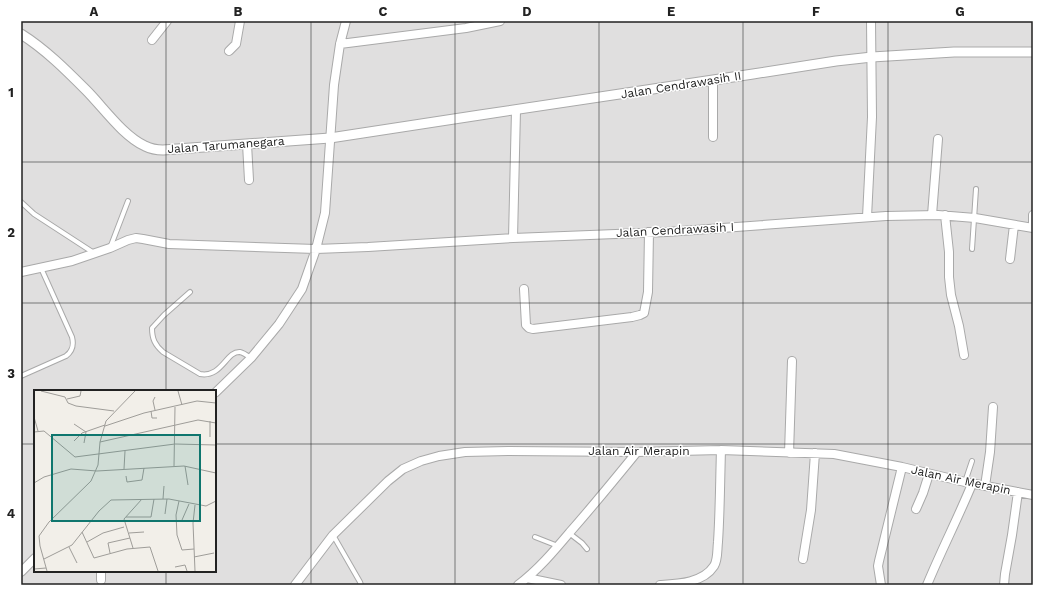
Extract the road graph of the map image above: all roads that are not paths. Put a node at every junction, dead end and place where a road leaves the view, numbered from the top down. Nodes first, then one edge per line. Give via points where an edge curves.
1 (166, 21) edge
2 (240, 21) edge
3 (346, 21) edge
4 (500, 21) edge
5 (871, 21) edge
6 (21, 34) edge
7 (152, 40) dead end
8 (340, 44) junction
9 (229, 51) dead end
10 (1033, 52) edge
11 (872, 57) junction
12 (713, 80) junction
13 (516, 110) junction
14 (713, 137) dead end
15 (330, 138) junction
16 (938, 139) dead end
17 (247, 144) junction
18 (249, 180) dead end
19 (976, 189) dead end
20 (128, 201) dead end
21 (21, 202) edge
22 (932, 215) junction
23 (945, 215) junction
24 (1033, 215) edge
25 (867, 217) junction
26 (975, 218) junction
27 (1014, 225) junction
28 (1033, 228) edge
29 (649, 232) junction
30 (513, 238) junction
31 (110, 248) junction
32 (316, 249) junction
33 (972, 249) dead end
34 (95, 254) junction
35 (1010, 259) dead end
36 (40, 268) junction
37 (21, 272) edge
38 (524, 289) dead end
39 (190, 292) dead end
40 (964, 355) dead end
41 (252, 358) junction
42 (792, 361) dead end
43 (21, 376) edge
44 (216, 392) edge
45 (993, 407) dead end
46 (721, 450) junction
47 (637, 452) junction
48 (789, 453) junction
49 (815, 453) junction
50 (972, 461) dead end
51 (902, 467) junction
52 (929, 474) junction
53 (968, 483) junction
54 (985, 486) junction
55 (1018, 492) junction
56 (1033, 495) edge
57 (916, 509) dead end
58 (569, 533) junction
59 (333, 535) junction
60 (535, 537) dead end
61 (558, 546) junction
62 (587, 549) dead end
63 (803, 558) dead end
64 (34, 559) edge
65 (21, 572) edge
66 (527, 578) junction
67 (295, 585) edge
68 (361, 585) edge
69 (518, 585) edge
70 (561, 585) edge
71 (660, 585) edge
72 (881, 585) edge
73 (927, 585) edge
74 (1004, 585) edge

1 - 7 street
2 - 9 street via 236,44
3 - 8 street
4 - 8 street via 466,28
5 - 11 street
6 - 17 street, Jalan Tarumanegara via 87,90 130,137 146,147 172,150
8 - 15 street
10 - 11 street, Jalan Cendrawasih II via 954,52
11 - 12 street, Jalan Cendrawasih II
11 - 25 street
12 - 13 street, Jalan Cendrawasih II
12 - 14 street
13 - 15 street, Jalan Cendrawasih II
13 - 30 street
15 - 17 street, Jalan Tarumanegara
15 - 32 street via 325,213
16 - 22 street
17 - 18 street
19 - 26 lane
20 - 31 lane
21 - 34 lane via 34,214
22 - 23 street, Jalan Cendrawasih I
22 - 25 street, Jalan Cendrawasih I
23 - 26 street, Jalan Cendrawasih I
23 - 40 street via 951,295
24 - 28 street
25 - 29 street, Jalan Cendrawasih I
26 - 27 street, Jalan Cendrawasih I
26 - 33 lane
27 - 28 street, Jalan Cendrawasih I
27 - 35 street
29 - 30 street, Jalan Cendrawasih I
29 - 38 street via 648,292 644,313 640,315 533,329 526,325
30 - 32 street, Jalan Cendrawasih I
31 - 32 street, Jalan Cendrawasih I via 136,238 169,244
31 - 34 street, Jalan Cendrawasih I
32 - 41 street via 302,289
34 - 36 street, Jalan Cendrawasih I
36 - 37 street, Jalan Cendrawasih I
36 - 43 lane via 72,337 73,346 66,356
39 - 41 lane via 152,328 153,340 158,348 200,374 217,370 237,352
41 - 44 street
42 - 48 street
45 - 54 street
46 - 47 street, Jalan Air Merapin
46 - 48 street, Jalan Air Merapin
46 - 71 street via 720,523 714,566 695,580
47 - 58 street
47 - 59 street, Jalan Air Merapin via 508,451 465,452 439,456 403,469
48 - 49 street, Jalan Air Merapin
49 - 51 street, Jalan Air Merapin via 834,454
49 - 63 street via 811,510
50 - 53 lane
51 - 52 street, Jalan Air Merapin
51 - 72 street via 879,561
52 - 53 street, Jalan Air Merapin
52 - 57 street
53 - 54 street, Jalan Air Merapin
53 - 73 street
54 - 55 street, Jalan Air Merapin
55 - 56 street, Jalan Air Merapin
55 - 74 street
58 - 61 street
58 - 62 lane
59 - 67 street, Jalan Air Merapin
59 - 68 lane
60 - 61 lane
61 - 66 street
64 - 65 street
66 - 69 street
66 - 70 street

